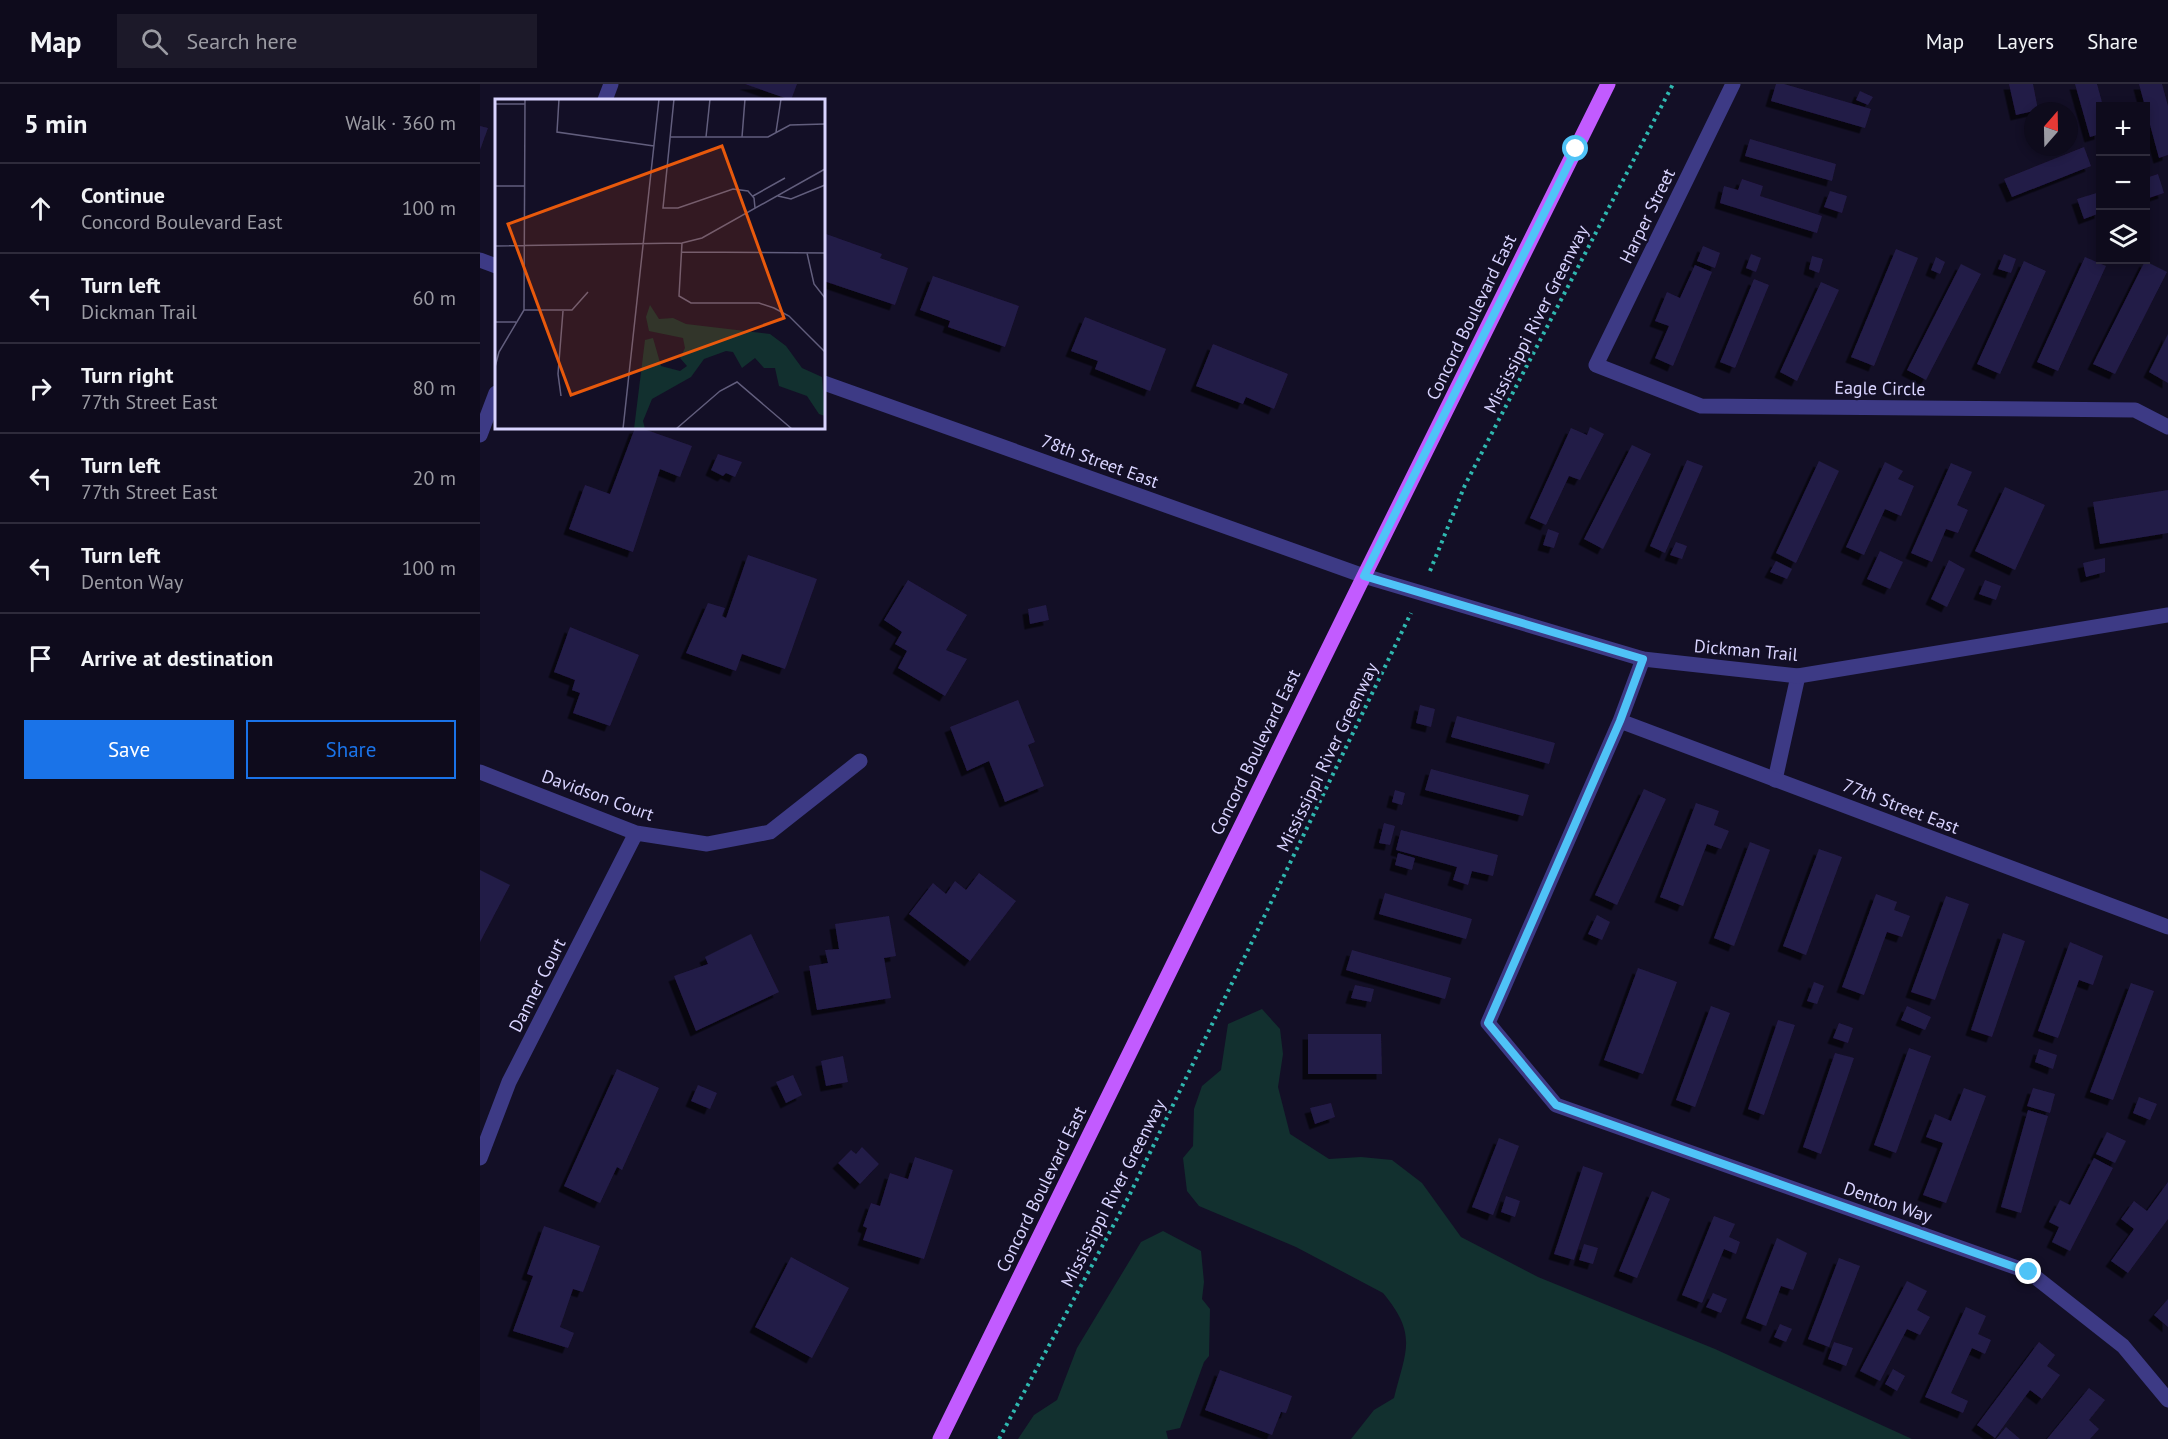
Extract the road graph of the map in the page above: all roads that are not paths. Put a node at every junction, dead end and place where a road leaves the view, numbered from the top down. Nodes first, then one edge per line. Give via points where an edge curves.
1 (611, 84) edge
2 (1608, 84) edge
3 (1733, 84) edge
4 (605, 99) edge
5 (480, 260) edge
6 (495, 266) edge
7 (1596, 365) joint
8 (825, 383) edge
9 (495, 396) edge
10 (2168, 427) edge
11 (480, 435) edge
12 (1364, 576) junction
13 (2168, 615) edge
14 (1643, 659) junction
15 (1798, 676) junction
16 (1620, 721) junction
17 (860, 761) dead end
18 (480, 772) edge
19 (1775, 780) junction
20 (636, 833) junction
21 (2168, 927) edge
22 (480, 1158) edge
23 (2168, 1400) edge
24 (940, 1439) edge

1 - 4 street
2 - 12 main road, Concord Boulevard East
3 - 7 street, Harper Street
5 - 6 street
7 - 10 street, Eagle Circle via 1701,406 2135,410
8 - 12 street, 78th Street East
9 - 11 street
12 - 14 street, Dickman Trail
12 - 24 main road, Concord Boulevard East
13 - 15 street, Dickman Trail
14 - 15 street, Dickman Trail
14 - 16 street
15 - 19 street
16 - 19 street, 77th Street East
16 - 23 street, Denton Way via 1488,1023 1556,1105 2029,1272 2123,1346
17 - 20 street, Davidson Court via 770,832 707,844
18 - 20 street, Davidson Court
19 - 21 street, 77th Street East
20 - 22 street, Danner Court via 509,1082

